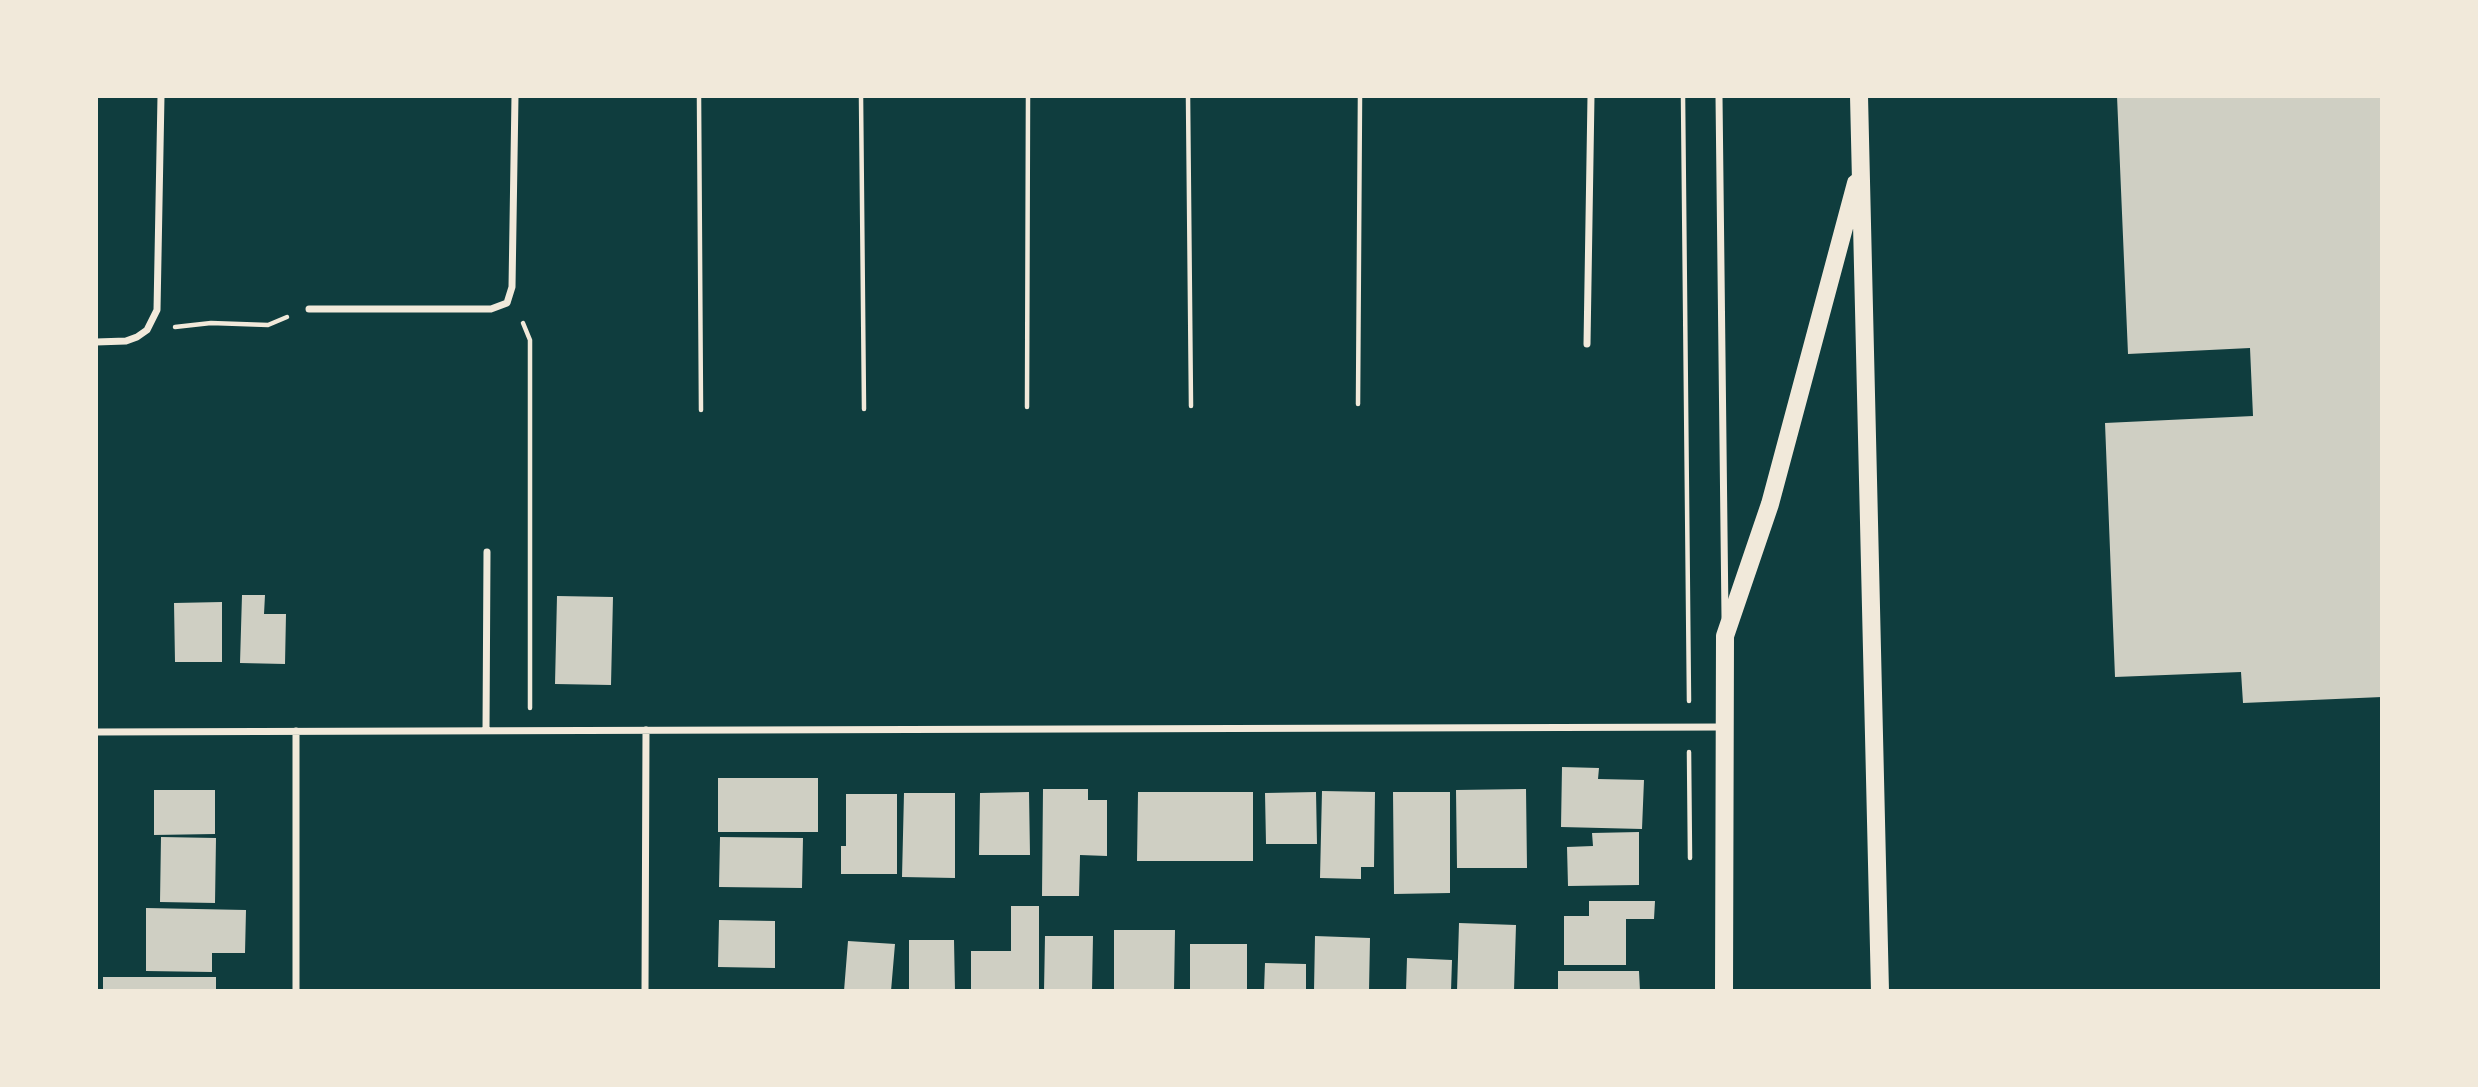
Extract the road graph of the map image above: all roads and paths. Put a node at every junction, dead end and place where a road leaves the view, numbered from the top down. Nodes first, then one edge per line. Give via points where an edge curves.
1 (160, 96) edge
2 (515, 96) edge
3 (699, 96) edge
4 (861, 96) edge
5 (1028, 96) edge
6 (1188, 96) edge
7 (1360, 96) edge
8 (1591, 96) edge
9 (1683, 96) edge
10 (1720, 96) edge
11 (1859, 96) edge
12 (1861, 163) junction
13 (309, 309) dead end
14 (211, 323) dead end
15 (268, 325) dead end
16 (530, 340) dead end
17 (96, 342) edge
18 (1587, 344) dead end
19 (1357, 404) dead end
20 (1191, 406) dead end
21 (1027, 407) dead end
22 (864, 409) dead end
23 (701, 410) dead end
24 (487, 552) dead end
25 (1725, 636) junction
26 (1689, 727) junction
27 (1723, 727) junction
28 (646, 730) junction
29 (486, 731) junction
30 (530, 731) junction
31 (96, 732) edge
32 (296, 732) junction
33 (1690, 867) dead end
34 (296, 991) edge
35 (645, 991) edge
36 (1724, 991) edge
37 (1880, 991) edge

1 - 17 street via 157,310 147,330 126,341
2 - 13 street via 512,287 507,303 491,309
3 - 23 path
4 - 22 path
5 - 21 path
6 - 20 path
7 - 19 path
8 - 18 street
9 - 26 path
10 - 25 street
11 - 12 main road
12 - 25 main road via 1770,504
12 - 37 main road
14 - 15 path
16 - 30 path
24 - 29 street
25 - 27 main road
26 - 27 street
26 - 28 street
26 - 33 path
27 - 36 main road
28 - 30 street
28 - 35 street
29 - 30 street
29 - 32 street
31 - 32 street
32 - 34 street

